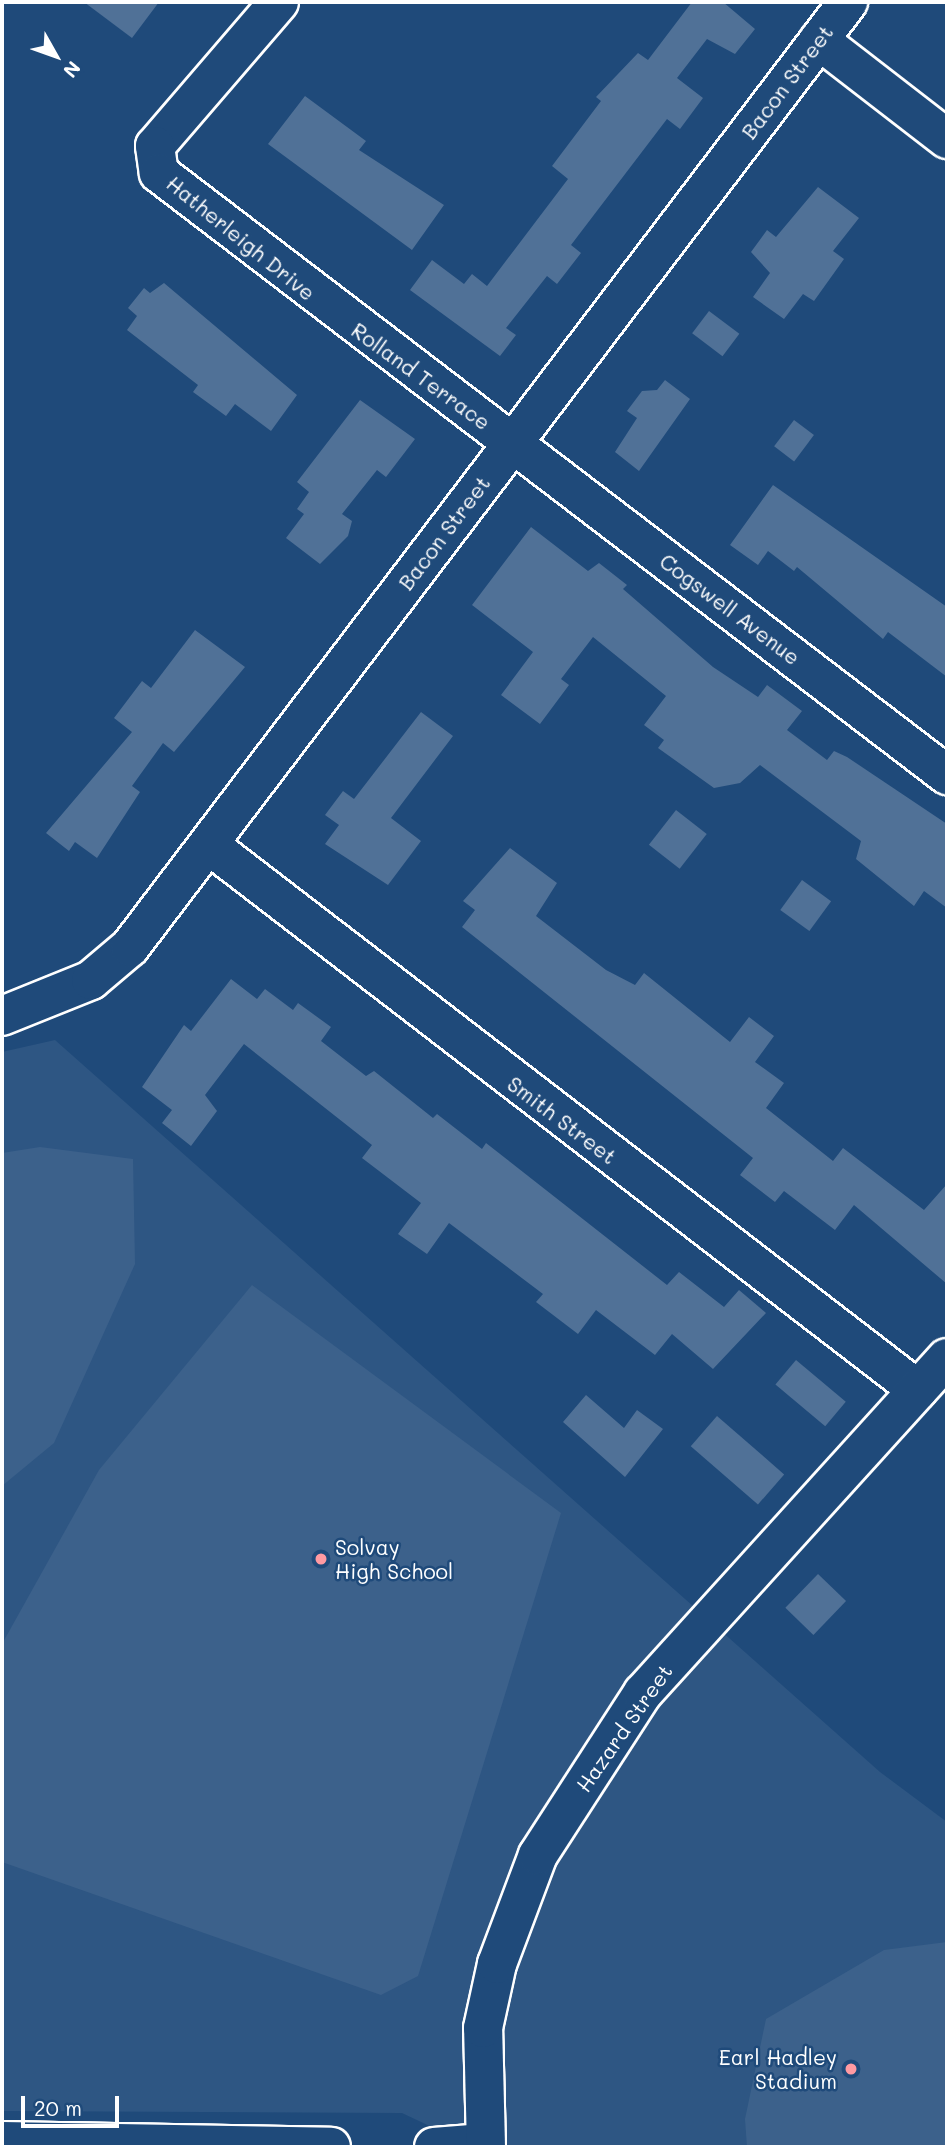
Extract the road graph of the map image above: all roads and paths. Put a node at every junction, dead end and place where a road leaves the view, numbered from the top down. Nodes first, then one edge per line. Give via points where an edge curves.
1 (279, 2) edge
2 (848, 2) edge
3 (819, 40) junction
4 (947, 139) edge
5 (330, 309) joint
6 (512, 443) junction
7 (947, 775) edge
8 (209, 845) junction
9 (2, 1016) edge
10 (947, 1358) edge
11 (918, 1390) junction
12 (2, 2141) edge
13 (485, 2145) edge
14 (331, 2147) edge
15 (434, 2147) edge

1 - 5 street, Hatherleigh Drive via 152,155 159,173
2 - 3 street, Bacon Street
3 - 4 street
3 - 6 street, Bacon Street
5 - 6 street, Rolland Terrace
6 - 7 street, Cogswell Avenue
6 - 8 street, Bacon Street
8 - 9 street, Bacon Street via 130,947 91,980
8 - 11 street, Smith Street
10 - 11 street, Hazard Street
11 - 13 street, Hazard Street via 643,1693 538,1855 497,1964 483,2028
12 - 14 street
13 - 15 street

